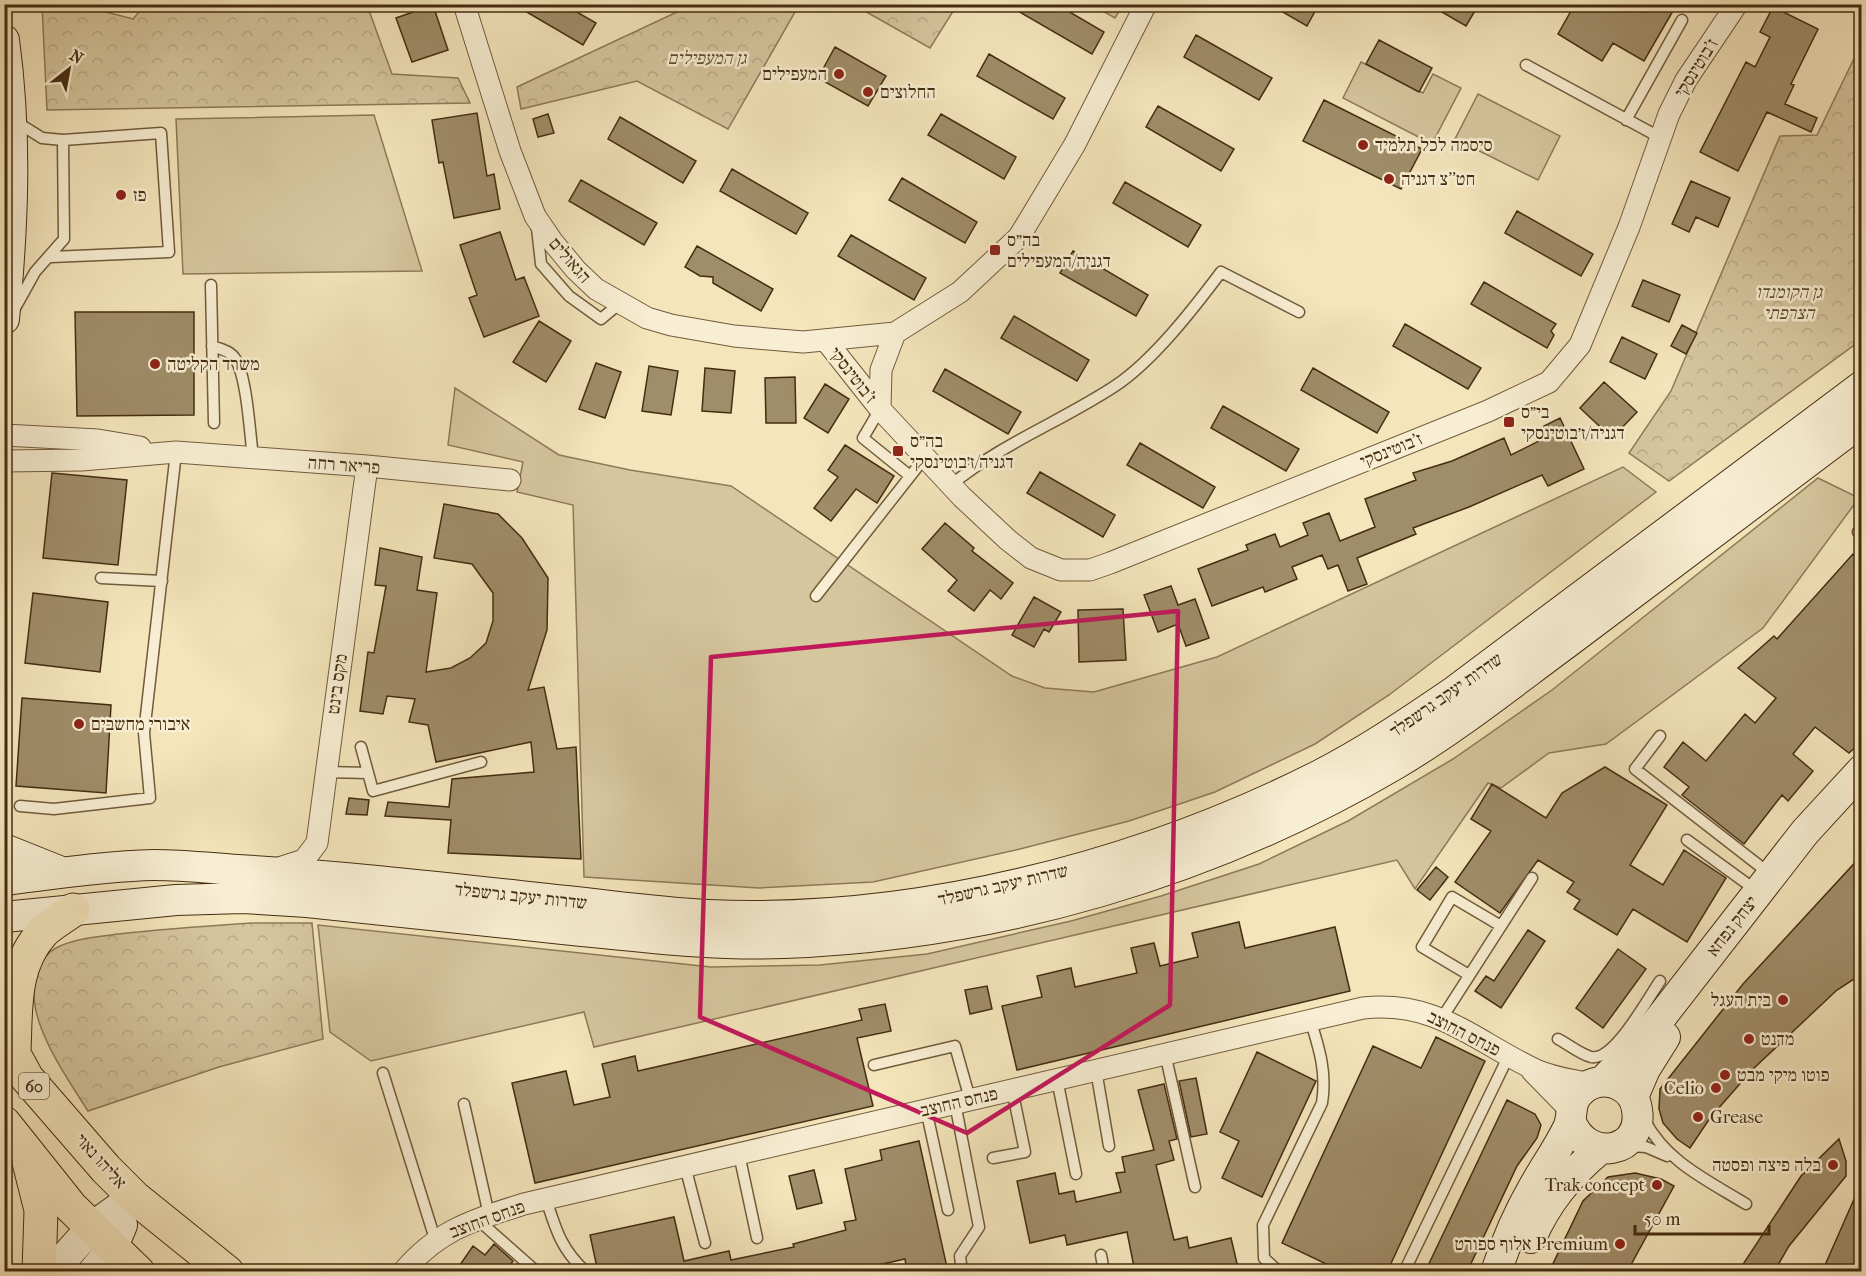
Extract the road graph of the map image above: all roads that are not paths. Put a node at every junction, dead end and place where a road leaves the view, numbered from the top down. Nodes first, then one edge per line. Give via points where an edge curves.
1 (464, 4) edge
2 (1146, 4) edge
3 (1737, 4) edge
4 (1682, 20) dead end
5 (4, 40) edge
6 (1526, 65) dead end
7 (13, 119) junction
8 (1626, 120) junction
9 (1661, 138) junction
10 (63, 140) junction
11 (51, 256) junction
12 (211, 285) dead end
13 (1299, 312) dead end
14 (4, 319) edge
15 (4, 329) edge
16 (895, 333) junction
17 (827, 342) junction
18 (212, 346) junction
19 (1862, 386) edge
20 (880, 409) junction
21 (1862, 421) edge
22 (214, 423) dead end
23 (4, 435) edge
24 (176, 452) junction
25 (926, 456) junction
26 (253, 458) junction
27 (4, 461) edge
28 (367, 466) junction
29 (910, 476) junction
30 (510, 480) dead end
31 (951, 485) junction
32 (101, 578) dead end
33 (162, 581) junction
34 (816, 596) dead end
35 (1660, 736) dead end
36 (361, 747) dead end
37 (481, 762) dead end
38 (1862, 770) edge
39 (326, 772) junction
40 (368, 773) junction
41 (1862, 793) edge
42 (20, 806) dead end
43 (1687, 840) dead end
44 (4, 849) edge
45 (267, 871) junction
46 (65, 873) junction
47 (1532, 878) dead end
48 (4, 880) edge
49 (1765, 884) junction
50 (74, 910) junction
51 (4, 917) edge
52 (1501, 926) junction
53 (1469, 975) junction
54 (1660, 981) dead end
55 (1442, 1018) junction
56 (1310, 1019) junction
57 (1558, 1039) dead end
58 (9, 1040) edge
59 (1165, 1053) junction
60 (1516, 1059) junction
61 (874, 1065) dead end
62 (1096, 1070) junction
63 (383, 1073) dead end
64 (1600, 1073) junction
65 (1057, 1079) junction
66 (1012, 1089) junction
67 (962, 1101) junction
68 (1635, 1102) junction
69 (464, 1104) dead end
70 (926, 1110) junction
71 (1570, 1116) junction
72 (4, 1123) edge
73 (1109, 1146) dead end
74 (25, 1148) junction
75 (1608, 1148) junction
76 (739, 1154) junction
77 (993, 1158) dead end
78 (1675, 1160) junction
79 (685, 1166) junction
80 (1076, 1174) dead end
81 (1195, 1187) dead end
82 (134, 1197) junction
83 (546, 1199) junction
84 (1746, 1204) dead end
85 (948, 1210) dead end
86 (483, 1217) junction
87 (757, 1238) dead end
88 (435, 1239) junction
89 (705, 1243) dead end
90 (99, 1249) edge
91 (1101, 1255) dead end
92 (1276, 1271) edge
93 (39, 1272) edge
94 (52, 1272) edge
95 (138, 1272) edge
96 (227, 1272) edge
97 (403, 1272) edge
98 (537, 1272) edge
99 (586, 1272) edge
100 (962, 1272) edge
101 (1104, 1272) edge
102 (1404, 1272) edge
103 (1496, 1272) edge
104 (1518, 1272) edge

1 - 17 street, הגאולים via 510,151 536,216 552,241 596,289 647,318 671,326 765,341
2 - 16 street via 1075,144 1020,237 960,292
3 - 9 street, ז'בוטינסקי via 1686,80
4 - 8 lane
5 - 7 main road
6 - 8 lane
7 - 10 lane via 42,138
7 - 14 main road via 15,174
8 - 9 lane
9 - 31 street, ז'בוטינסקי via 1580,345 1549,382 1488,411 1090,570 1061,570 1030,558
10 - 11 lane via 64,239
10 - 11 lane via 160,133 170,252
11 - 15 lane via 35,272
12 - 18 lane
13 - 31 lane via 1221,272 1147,359 1118,384 1057,422 978,463
16 - 17 street
16 - 20 street, ז'בוטינסקי via 881,370
17 - 20 street, ז'בוטינסקי
18 - 22 lane
18 - 26 lane via 236,358
19 - 45 main road, שדרות יעקב גרשפלד via 1462,686 1383,740 1244,811 1110,858 959,898 877,910 780,915 708,915
20 - 25 street, ז'בוטינסקי
20 - 29 lane via 863,438
21 - 50 main road, שדרות יעקב גרשפלד via 1478,709 1398,763 1255,837 1119,885 1042,907 964,925 880,937 781,943 696,942 243,898
23 - 24 street, פריאר רחה via 98,440
24 - 26 street, פריאר רחה
24 - 27 street, פריאר רחה via 82,460
24 - 33 lane
25 - 29 lane
25 - 31 street, ז'בוטינסקי
26 - 28 street, פריאר רחה
28 - 30 street, פריאר רחה
28 - 39 street, מקס בינט
29 - 34 lane
32 - 33 lane
33 - 42 lane via 144,733 150,798 54,809
35 - 49 lane via 1635,769
36 - 40 lane
37 - 40 lane via 373,791
38 - 49 main road, יצחק נפחא via 1805,832
39 - 40 lane
39 - 45 street, מקס בינט via 317,843 304,860
41 - 68 main road, יצחק נפחא via 1817,842 1660,1044 1645,1069
43 - 49 lane
44 - 46 main road
45 - 46 main road, שדרות יעקב גרשפלד via 153,865
46 - 48 main road, שדרות יעקב גרשפלד
47 - 52 lane
49 - 64 main road, יצחק נפחא via 1648,1034
50 - 51 main road, שדרות יעקב גרשפלד
50 - 58 highway via 44,931 29,951 18,975
52 - 53 lane
52 - 53 lane via 1452,897 1422,947
53 - 55 lane
54 - 64 lane
55 - 56 street, פנחס החוצב via 1411,1008 1385,1006
55 - 60 street, פנחס החוצב
56 - 59 street, פנחס החוצב
56 - 92 lane via 1324,1066 1325,1084 1322,1103 1263,1225 1263,1258
57 - 64 lane via 1592,1057
58 - 82 highway, אליהו נאוי / 60 via 27,1078
59 - 62 street, פנחס החוצב
59 - 81 lane
60 - 64 street, פנחס החוצב via 1567,1080
60 - 71 street, פנחס החוצב
60 - 102 lane
61 - 67 lane via 955,1046
62 - 65 street, פנחס החוצב
62 - 73 lane
63 - 88 lane
64 - 68 main road via 1625,1089
64 - 71 main road via 1575,1096
65 - 66 street, פנחס החוצב
65 - 80 lane
66 - 67 street, פנחס החוצב
66 - 77 lane via 1025,1152
67 - 70 street, פנחס החוצב
67 - 100 lane via 979,1227 960,1256
68 - 75 main road via 1638,1118 1631,1136
68 - 78 lane via 1654,1137
69 - 86 lane
70 - 76 street, פנחס החוצב
70 - 85 lane
71 - 75 main road via 1581,1141
71 - 103 main road via 1518,1216
72 - 74 highway
74 - 90 highway
74 - 93 highway via 40,1210
75 - 78 lane via 1635,1145
75 - 104 main road via 1567,1178 1552,1197
76 - 79 street, פנחס החוצב
76 - 87 lane
78 - 84 lane
79 - 83 street, פנחס החוצב
79 - 89 lane
82 - 90 main road
82 - 96 highway, אליהו נאוי / 60
83 - 86 street, פנחס החוצב
83 - 99 lane via 558,1238
86 - 88 street, פנחס החוצב
86 - 98 lane
88 - 97 street, פנחס החוצב
90 - 94 main road
90 - 95 highway
91 - 101 lane

